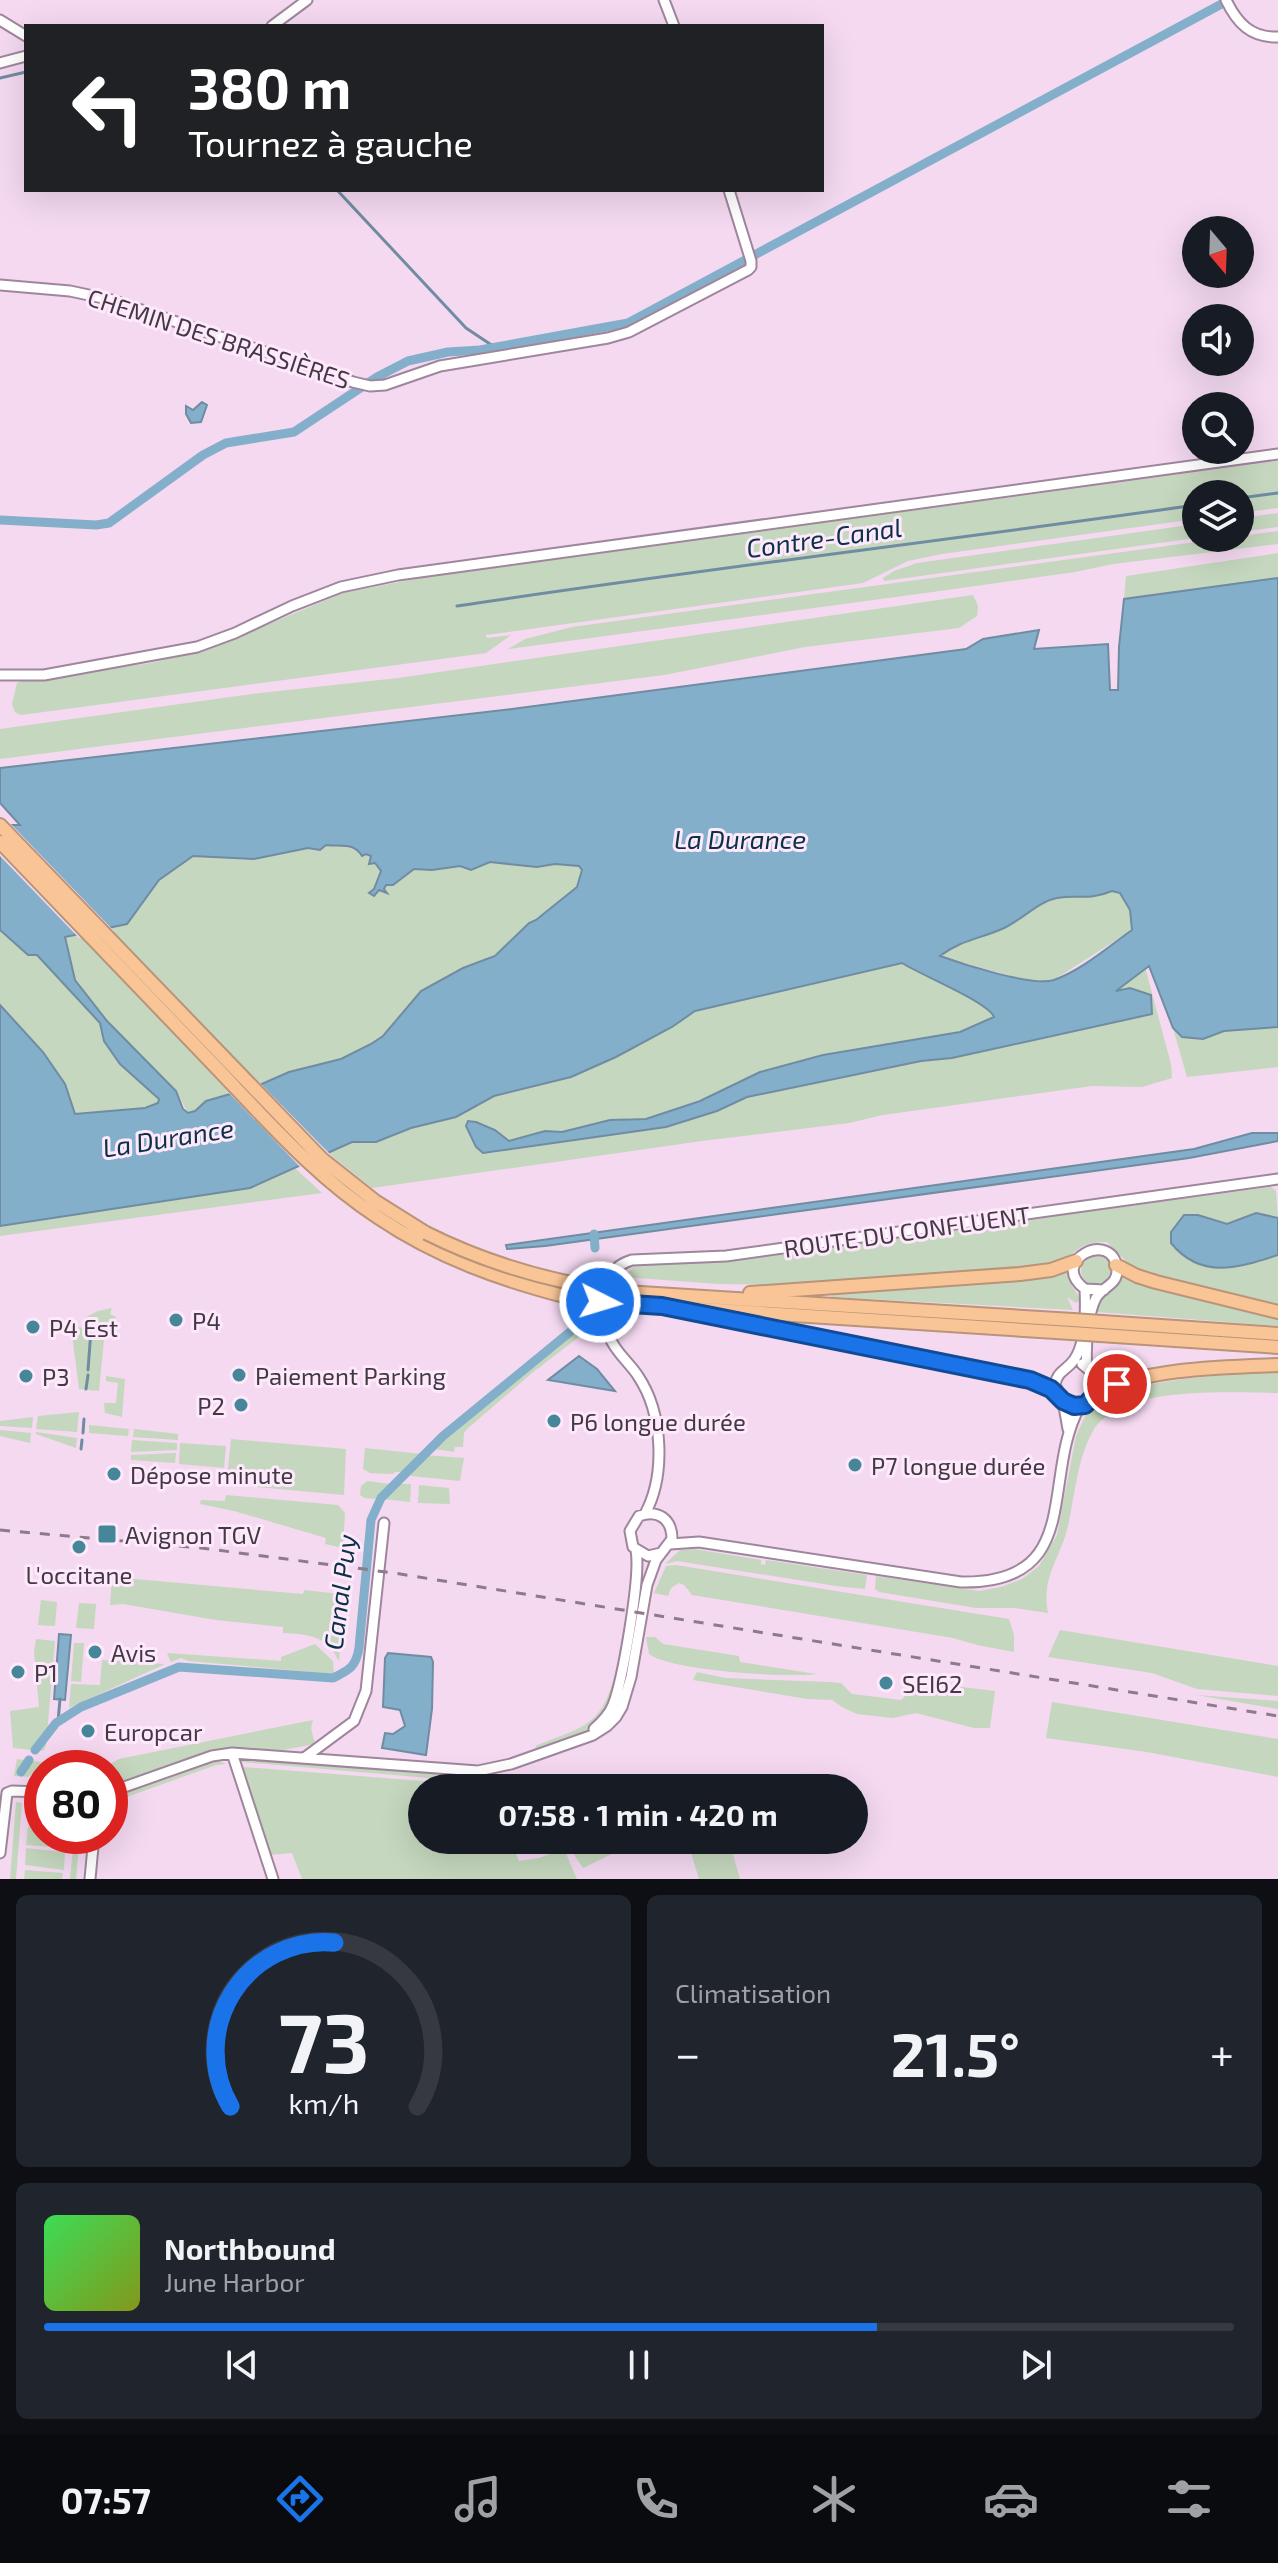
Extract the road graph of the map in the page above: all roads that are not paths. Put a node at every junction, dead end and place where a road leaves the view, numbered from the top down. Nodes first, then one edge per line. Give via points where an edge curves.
1 (307, 0) edge
2 (664, 0) edge
3 (1228, 2) edge
4 (0, 20) edge
5 (275, 24) edge
6 (673, 24) edge
7 (24, 35) edge
8 (1278, 37) edge
9 (24, 57) edge
10 (0, 63) edge
11 (730, 192) edge
12 (0, 285) edge
13 (1278, 454) edge
14 (0, 675) edge
15 (0, 825) edge
16 (0, 842) edge
17 (1278, 1179) edge
18 (1076, 1261) junction
19 (1116, 1265) junction
20 (1085, 1289) junction
21 (1104, 1290) junction
22 (723, 1297) junction
23 (624, 1298) junction
24 (662, 1306) junction
25 (1278, 1312) edge
26 (1072, 1327) junction
27 (1101, 1328) junction
28 (1278, 1334) edge
29 (1278, 1347) edge
30 (1071, 1364) junction
31 (1278, 1365) edge
32 (1087, 1366) junction
33 (1096, 1394) junction
34 (1060, 1397) junction
35 (1080, 1406) junction
36 (1068, 1429) junction
37 (654, 1493) junction
38 (645, 1514) junction
39 (665, 1518) junction
40 (384, 1523) dead end
41 (671, 1528) junction
42 (699, 1542) junction
43 (670, 1544) junction
44 (636, 1550) junction
45 (661, 1553) junction
46 (580, 1739) junction
47 (232, 1753) junction
48 (304, 1758) junction
49 (128, 1786) edge
50 (24, 1791) edge
51 (0, 1853) edge
52 (92, 1854) edge
53 (90, 1879) edge
54 (273, 1879) edge

1 - 5 street
2 - 6 street
3 - 8 street via 1243,26 1263,37
4 - 7 street
9 - 10 street
11 - 12 street, CHEMIN DES BRASSIÈRES via 751,261 629,332 440,366 385,385 366,385 112,300
13 - 14 street via 398,575 341,587 197,647 44,675
15 - 23 highway, bridge via 345,1179 399,1218 456,1248 535,1277
16 - 23 highway, bridge via 281,1135 366,1209 413,1239 494,1276 568,1297
17 - 37 street, ROUTE DU CONFLUENT via 726,1256 632,1260 616,1268 607,1329 653,1409 658,1444
18 - 19 street via 1094,1249 1108,1253
18 - 20 street via 1074,1274
18 - 22 highway via 1020,1274
19 - 21 street via 1116,1277
19 - 25 highway via 1156,1282
20 - 21 street
20 - 30 street via 1081,1342
21 - 32 street via 1092,1310
22 - 23 highway
22 - 26 highway
23 - 24 highway
24 - 26 highway
24 - 34 highway via 1017,1377
26 - 27 highway, bridge
27 - 28 highway
27 - 29 highway
30 - 32 street
30 - 34 street via 1059,1372 1055,1385
31 - 33 highway via 1139,1379
32 - 33 street via 1096,1376
33 - 35 street
34 - 35 street
34 - 36 street
35 - 36 street
36 - 42 street via 1052,1528 1028,1564 1009,1577 961,1582
37 - 38 street
37 - 39 street
38 - 39 street
38 - 44 street via 634,1520 630,1531
39 - 41 street
40 - 48 street via 366,1691 354,1721
41 - 42 street
41 - 43 street
42 - 43 street
43 - 45 street
44 - 45 street via 648,1556
44 - 46 street via 637,1574 615,1702 599,1725
45 - 46 street via 647,1585 622,1707 607,1726
46 - 48 street via 478,1771
47 - 48 street
47 - 49 street
47 - 54 street
50 - 51 street via 7,1793
52 - 53 street

